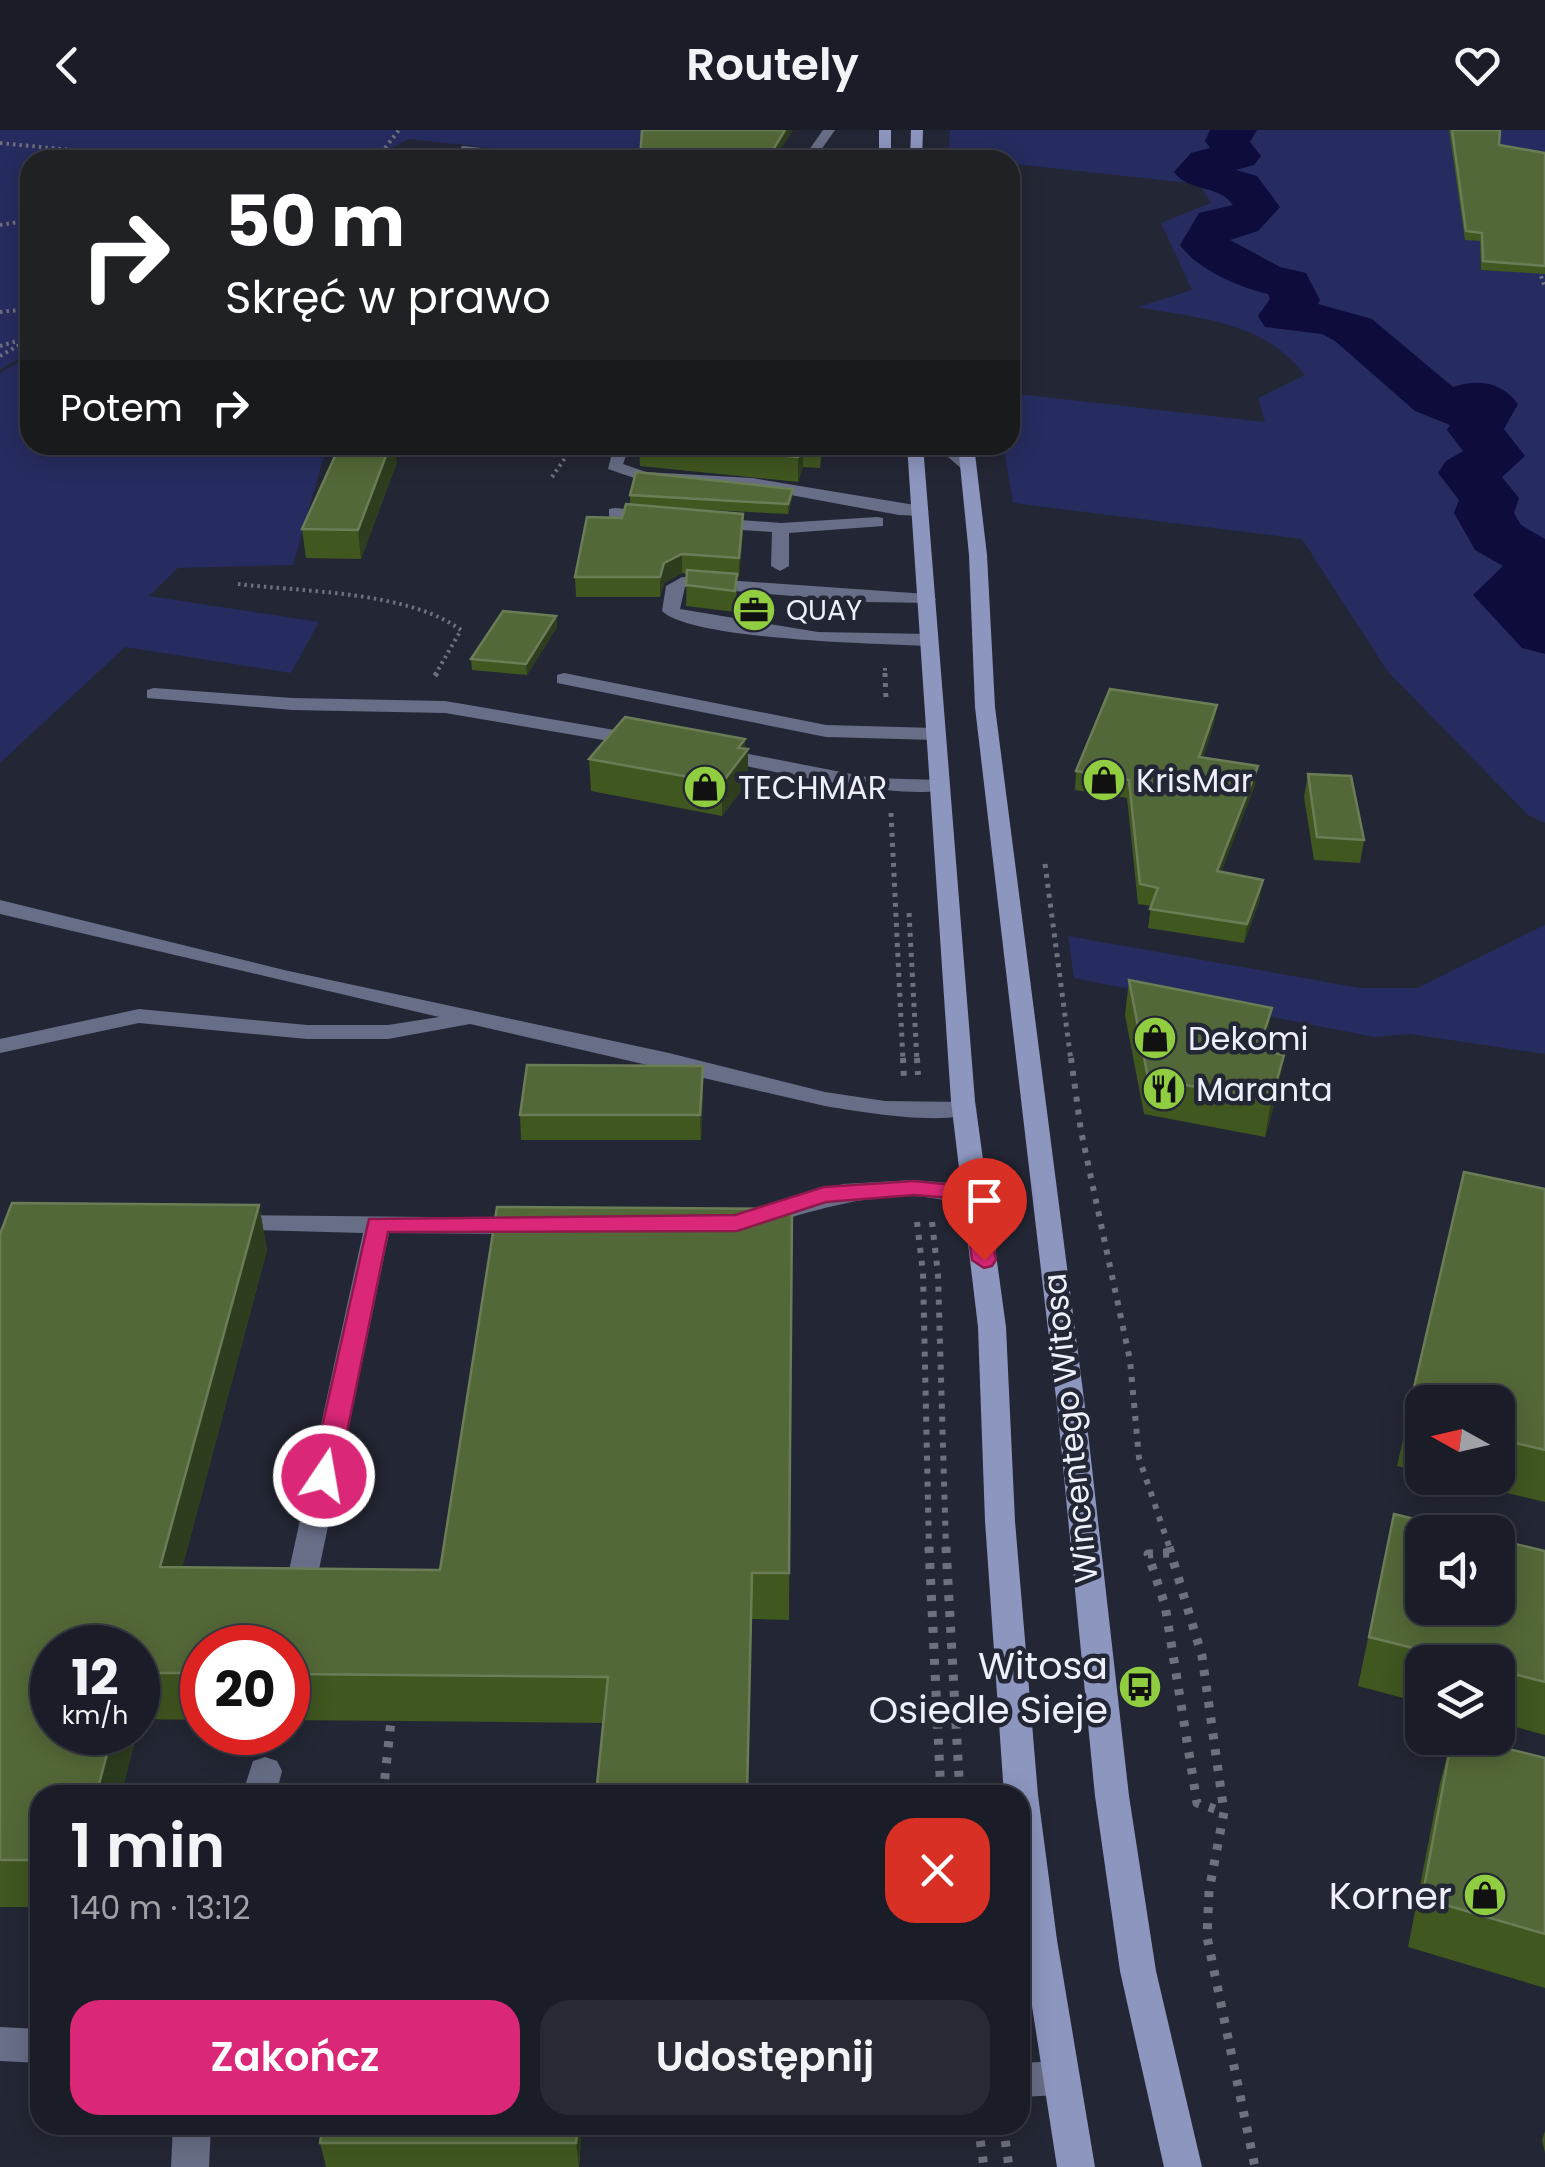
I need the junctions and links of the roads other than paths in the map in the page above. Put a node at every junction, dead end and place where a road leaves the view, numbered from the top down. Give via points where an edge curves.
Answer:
1 (617, 455) edge
2 (916, 455) edge
3 (959, 455) edge
4 (614, 513) edge
5 (921, 517) junction
6 (781, 528) junction
7 (780, 566) dead end
8 (928, 599) junction
9 (930, 640) junction
10 (564, 679) dead end
11 (154, 694) dead end
12 (936, 734) junction
13 (668, 745) edge
14 (702, 752) edge
15 (940, 786) junction
16 (0, 907) edge
17 (474, 1019) junction
18 (0, 1046) edge
19 (965, 1109) junction
20 (975, 1193) junction
21 (202, 1223) edge
22 (737, 1223) edge
23 (378, 1224) junction
24 (556, 1226) edge
25 (301, 1584) edge
26 (1020, 1785) edge
27 (1030, 1858) edge
28 (0, 2044) edge
29 (30, 2046) edge
30 (1061, 2078) junction
31 (1030, 2080) edge
32 (192, 2135) edge
33 (190, 2167) edge
34 (1076, 2167) edge
35 (1183, 2167) edge

1 - 5 street via 622,470 748,482
2 - 5 main road, Wincentego Witosa
3 - 35 main road, Wincentego Witosa via 1112,1796 1138,1972
4 - 6 street
5 - 6 street
5 - 8 main road, Wincentego Witosa
6 - 7 street
8 - 9 main road, Wincentego Witosa
8 - 9 street via 682,582 675,586 672,611 818,638
9 - 12 main road, Wincentego Witosa
10 - 12 street via 826,731
11 - 13 street via 445,707
12 - 15 main road, Wincentego Witosa
14 - 15 street via 872,784
15 - 19 main road, Wincentego Witosa
16 - 17 street
17 - 18 street via 388,1032 307,1032 139,1016
17 - 19 street via 825,1099
19 - 20 main road, Wincentego Witosa
20 - 22 street via 843,1192
20 - 26 main road, Wincentego Witosa via 992,1327
21 - 23 street
23 - 24 street
23 - 25 street
27 - 30 main road, Wincentego Witosa
28 - 29 street
30 - 31 street
30 - 34 main road, Wincentego Witosa
32 - 33 street

